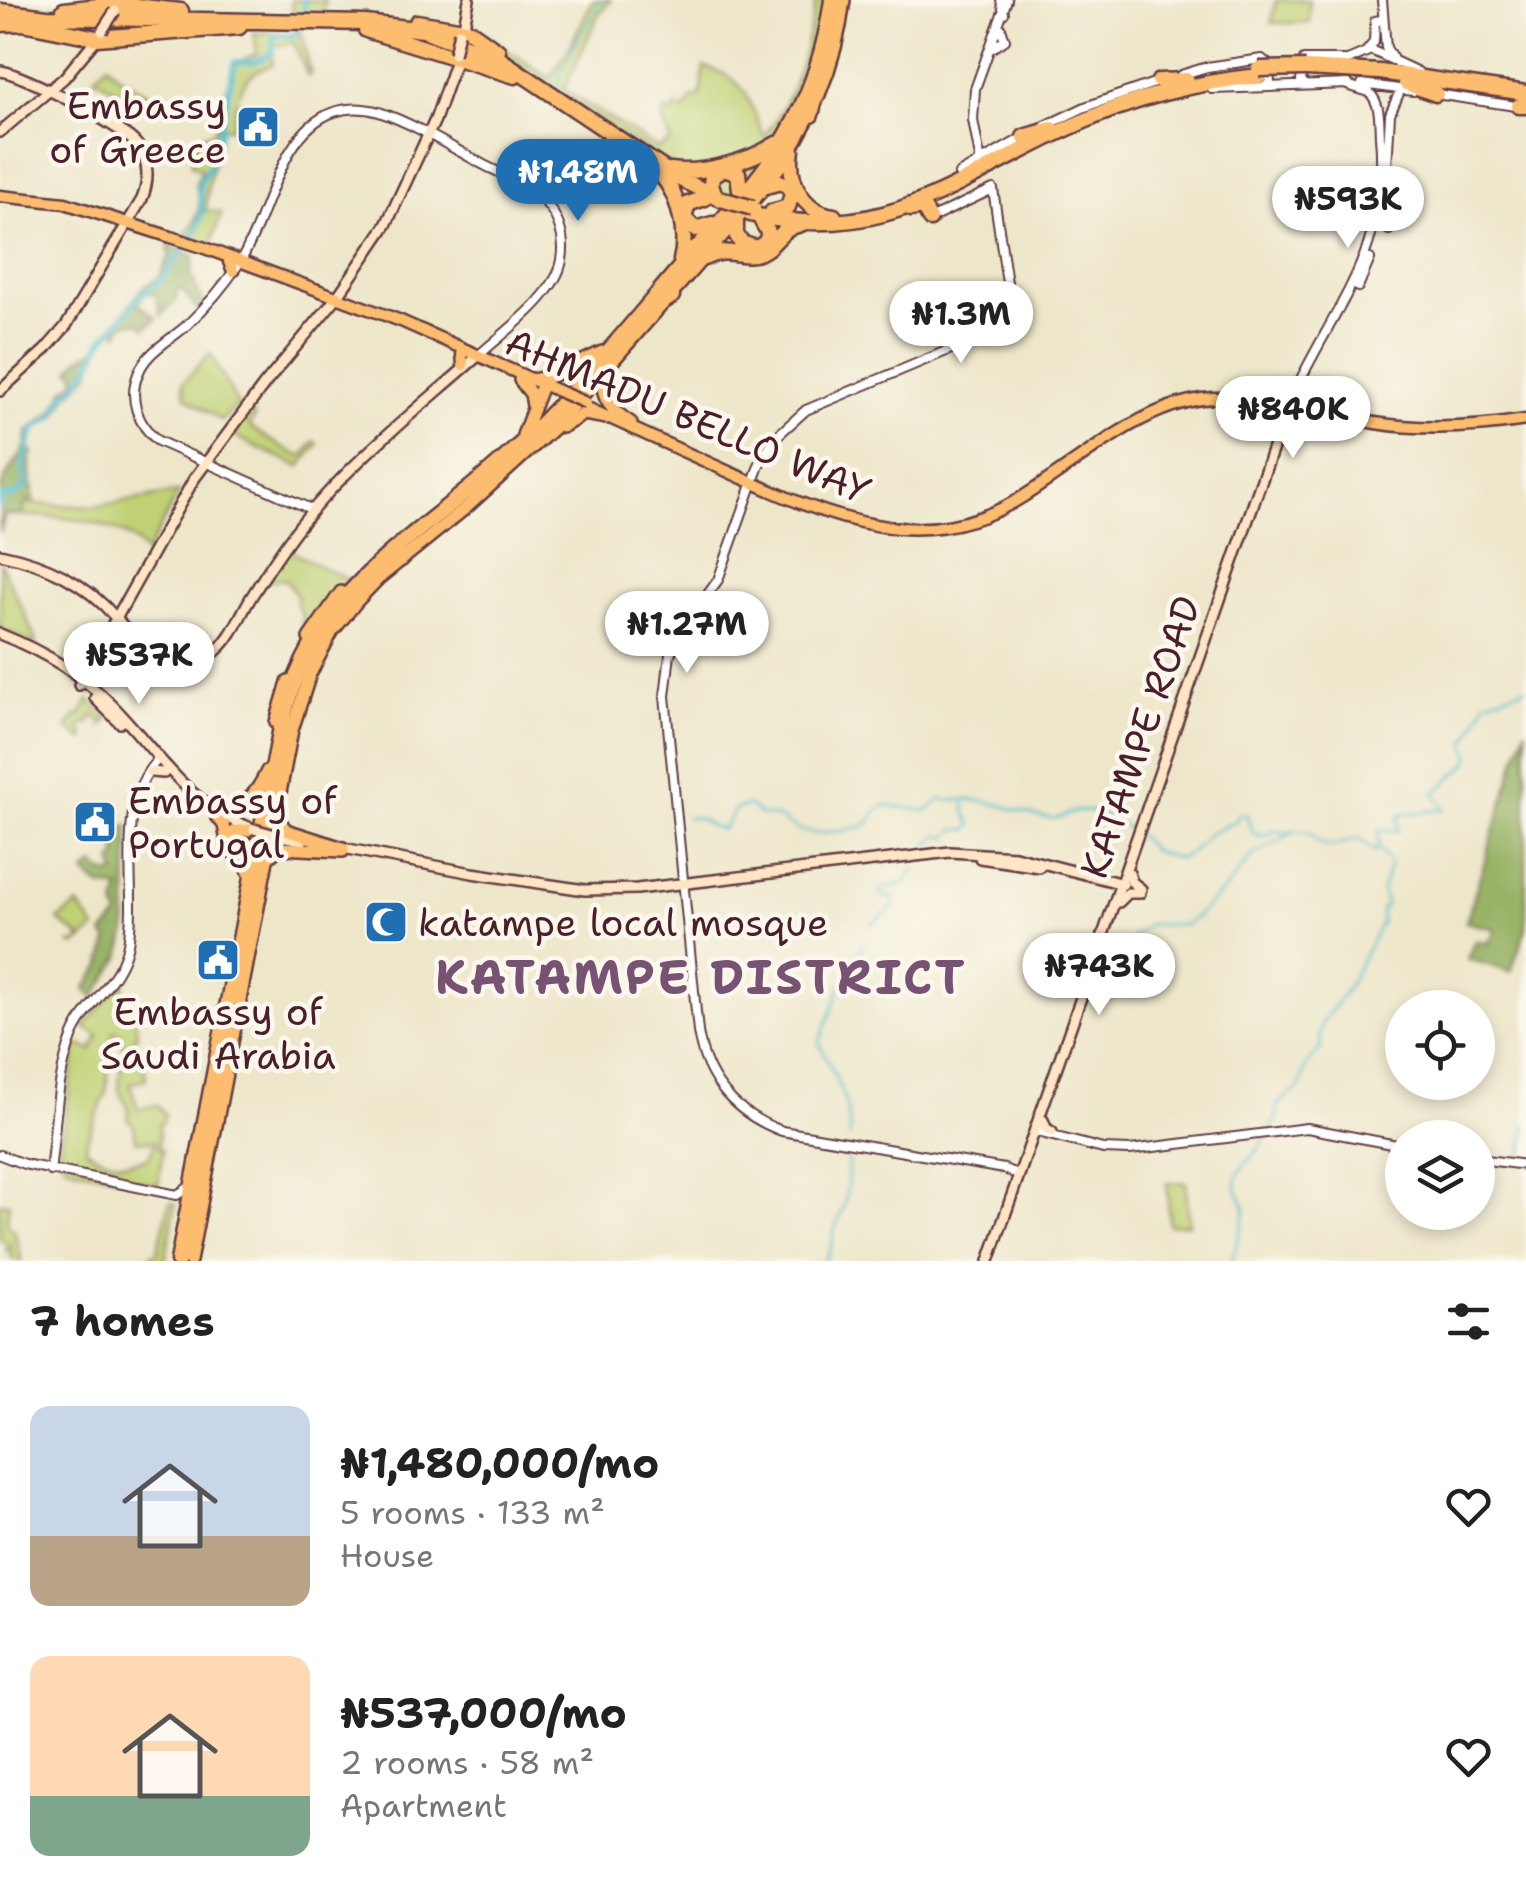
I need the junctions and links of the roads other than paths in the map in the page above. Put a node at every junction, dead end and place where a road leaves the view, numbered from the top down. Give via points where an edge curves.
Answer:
1 (467, 0) edge
2 (834, 0) edge
3 (1006, 0) edge
4 (1380, 0) edge
5 (117, 4) edge
6 (0, 11) edge
7 (22, 19) junction
8 (1364, 20) dead end
9 (1379, 21) junction
10 (0, 24) edge
11 (245, 24) junction
12 (363, 26) junction
13 (462, 28) junction
14 (95, 38) junction
15 (1360, 56) junction
16 (454, 60) junction
17 (1393, 60) junction
18 (0, 73) edge
19 (1309, 73) junction
20 (518, 74) junction
21 (1262, 77) junction
22 (1448, 77) junction
23 (1188, 80) junction
24 (1406, 83) junction
25 (815, 85) junction
26 (1506, 85) joint
27 (1360, 86) junction
28 (1158, 88) junction
29 (47, 91) junction
30 (1175, 92) joint
31 (1436, 94) joint
32 (1525, 99) edge
33 (796, 108) junction
34 (812, 114) junction
35 (1053, 128) junction
36 (0, 130) edge
37 (426, 136) junction
38 (1024, 137) junction
39 (776, 144) junction
40 (792, 150) junction
41 (993, 154) junction
42 (978, 163) junction
43 (663, 172) junction
44 (959, 174) joint
45 (766, 186) junction
46 (740, 190) junction
47 (942, 191) junction
48 (0, 198) edge
49 (715, 199) junction
50 (896, 212) junction
51 (754, 215) junction
52 (835, 216) junction
53 (931, 218) junction
54 (1382, 218) junction
55 (808, 223) junction
56 (125, 224) junction
57 (712, 224) junction
58 (1376, 238) junction
59 (704, 258) junction
60 (681, 260) junction
61 (240, 264) junction
62 (669, 290) junction
63 (334, 297) junction
64 (655, 299) junction
65 (629, 320) junction
66 (620, 338) junction
67 (602, 352) junction
68 (474, 356) junction
69 (604, 375) junction
70 (536, 382) junction
71 (0, 389) edge
72 (1290, 405) junction
73 (533, 406) junction
74 (585, 408) junction
75 (607, 418) joint
76 (1526, 418) edge
77 (631, 423) junction
78 (523, 435) junction
79 (542, 440) junction
80 (203, 460) junction
81 (493, 475) junction
82 (755, 480) junction
83 (473, 487) junction
84 (313, 508) junction
85 (0, 552) edge
86 (401, 559) junction
87 (386, 566) junction
88 (116, 616) junction
89 (0, 636) edge
90 (79, 681) junction
91 (290, 691) junction
92 (280, 706) junction
93 (286, 746) junction
94 (155, 765) junction
95 (267, 770) junction
96 (261, 806) junction
97 (215, 813) junction
98 (276, 816) junction
99 (251, 832) junction
100 (343, 849) junction
101 (268, 858) junction
102 (249, 872) junction
103 (685, 885) junction
104 (1120, 886) junction
105 (258, 918) junction
106 (244, 932) junction
107 (240, 947) junction
108 (222, 1059) junction
109 (210, 1129) junction
110 (1040, 1130) junction
111 (1385, 1145) edge
112 (194, 1150) junction
113 (0, 1157) edge
114 (1495, 1161) edge
115 (1526, 1166) edge
116 (52, 1168) junction
117 (1021, 1169) junction
118 (190, 1184) junction
119 (183, 1205) junction
120 (181, 1233) junction
121 (998, 1240) junction
122 (181, 1261) edge
123 (991, 1261) edge

1 - 13 main road
2 - 25 highway
2 - 25 highway via 829,51
2 - 33 highway
2 - 34 highway via 834,52
3 - 41 street via 978,87 981,148
3 - 42 street via 976,87
4 - 9 street
5 - 7 highway
5 - 11 highway
5 - 14 main road, bridge
6 - 7 highway
7 - 10 highway
7 - 11 highway
7 - 14 highway
8 - 9 street
9 - 15 street via 1373,45
9 - 17 street
11 - 12 highway
11 - 14 highway
12 - 13 highway via 422,22
12 - 16 highway
12 - 20 highway via 440,35
13 - 16 main road, bridge
13 - 20 highway
14 - 29 main road
15 - 17 street via 1376,50
15 - 19 highway
16 - 20 highway
16 - 37 main road
17 - 22 street
18 - 29 main road
19 - 21 highway, bridge
19 - 24 highway
19 - 27 street
20 - 43 highway
21 - 23 highway
21 - 28 highway
21 - 30 street
22 - 24 highway
22 - 26 street
23 - 28 highway
23 - 35 highway
24 - 27 street
24 - 31 highway
24 - 32 highway
24 - 54 street via 1390,114
25 - 33 highway
25 - 34 highway
25 - 62 highway via 768,164
25 - 64 highway via 773,168
26 - 32 highway
27 - 72 street via 1379,109 1381,177 1373,233 1348,297
28 - 30 highway
28 - 38 street via 1085,107
28 - 47 highway
29 - 36 main road
29 - 56 main road via 139,147 147,184
31 - 32 street
33 - 39 highway
34 - 40 highway
35 - 38 highway
35 - 47 highway
37 - 61 street via 362,108 315,121 290,148
37 - 63 main road via 386,225
37 - 68 street via 538,194 560,229 562,260 552,286
38 - 41 street
39 - 43 highway via 700,169
39 - 46 highway
40 - 45 highway
40 - 52 highway via 803,200
41 - 42 street
42 - 44 street
43 - 49 highway
43 - 60 highway via 678,214
44 - 47 highway
45 - 51 highway
45 - 51 highway via 788,186 788,206
46 - 49 highway via 738,173 724,168 711,181
46 - 57 highway
47 - 50 highway
47 - 52 highway
47 - 53 highway via 928,204
48 - 56 main road, AHMADU BELLO WAY via 55,200
49 - 51 highway, bridge
49 - 57 highway via 688,204 684,218 695,229
50 - 53 highway via 922,206
50 - 55 highway
51 - 52 highway
51 - 55 highway
51 - 59 highway
53 - 82 street via 993,189 1013,323 798,414 768,447
54 - 58 street
54 - 58 street via 1387,231
55 - 59 highway via 783,230 756,254 724,250
56 - 61 main road, AHMADU BELLO WAY
56 - 71 main road via 67,320
57 - 60 highway
58 - 72 street via 1355,293
59 - 62 highway
60 - 64 highway
61 - 63 main road, AHMADU BELLO WAY
61 - 80 street via 205,310 152,356 138,382 138,409 153,433
62 - 64 highway
62 - 66 highway
62 - 69 highway
63 - 68 main road, AHMADU BELLO WAY
63 - 80 main road
64 - 65 highway
64 - 81 highway via 570,404
65 - 66 highway
65 - 67 highway
66 - 83 highway
67 - 70 highway
67 - 78 highway
68 - 70 main road, AHMADU BELLO WAY
68 - 84 main road via 371,446
69 - 77 highway via 606,399
69 - 79 highway
70 - 73 highway
70 - 73 highway
70 - 74 main road, AHMADU BELLO WAY, bridge
72 - 76 main road, AHMADU BELLO WAY via 1433,424
72 - 82 main road, AHMADU BELLO WAY via 1214,392 1166,403 1008,498 936,521 866,521
72 - 104 main road, KATAMPE ROAD
73 - 78 highway
74 - 75 highway
74 - 77 main road, AHMADU BELLO WAY
74 - 79 highway
75 - 82 main road, AHMADU BELLO WAY
77 - 82 main road, AHMADU BELLO WAY
78 - 81 highway
79 - 81 highway
80 - 84 street
80 - 88 main road
81 - 83 highway
81 - 86 highway
81 - 87 highway
81 - 92 highway via 374,560 334,600 300,653
82 - 103 street via 718,581 677,638 666,673
83 - 91 highway via 355,584 316,636
84 - 88 main road via 223,645 194,663 157,660
85 - 88 main road via 64,574
86 - 87 highway
86 - 93 highway via 357,601 324,647
87 - 93 highway via 323,639 298,690
88 - 90 main road
89 - 90 main road
90 - 94 main road
91 - 92 highway
91 - 107 highway
92 - 95 highway
93 - 98 highway
93 - 106 highway
94 - 97 main road
94 - 116 street via 138,807 130,952 75,1039
95 - 96 highway
95 - 97 highway via 243,804
96 - 99 highway
96 - 99 highway via 254,801 242,808 240,817
97 - 99 main road
97 - 102 highway via 228,848
98 - 100 highway via 286,830
98 - 101 highway
99 - 100 main road, bridge
99 - 102 highway
100 - 101 highway via 279,848
100 - 103 main road via 584,890
101 - 105 highway
102 - 106 highway
103 - 104 main road via 950,857 1047,866
103 - 117 street via 700,1045 737,1106 782,1132
104 - 104 main road via 1128,892 1141,891 1132,882
104 - 110 main road, KATAMPE ROAD
105 - 106 highway
105 - 109 highway
106 - 107 highway
106 - 108 highway
106 - 112 highway
107 - 108 highway
108 - 109 highway
109 - 112 highway
109 - 118 highway
109 - 120 highway
109 - 122 highway
110 - 111 street via 1103,1149 1307,1128
110 - 117 main road, KATAMPE ROAD
110 - 121 main road, KATAMPE ROAD
112 - 118 highway
113 - 116 street
114 - 115 street
116 - 118 street via 176,1195
116 - 119 street
117 - 121 main road, KATAMPE ROAD
118 - 119 highway
118 - 120 highway
118 - 122 highway
119 - 120 highway
120 - 122 highway
121 - 123 main road, KATAMPE ROAD

